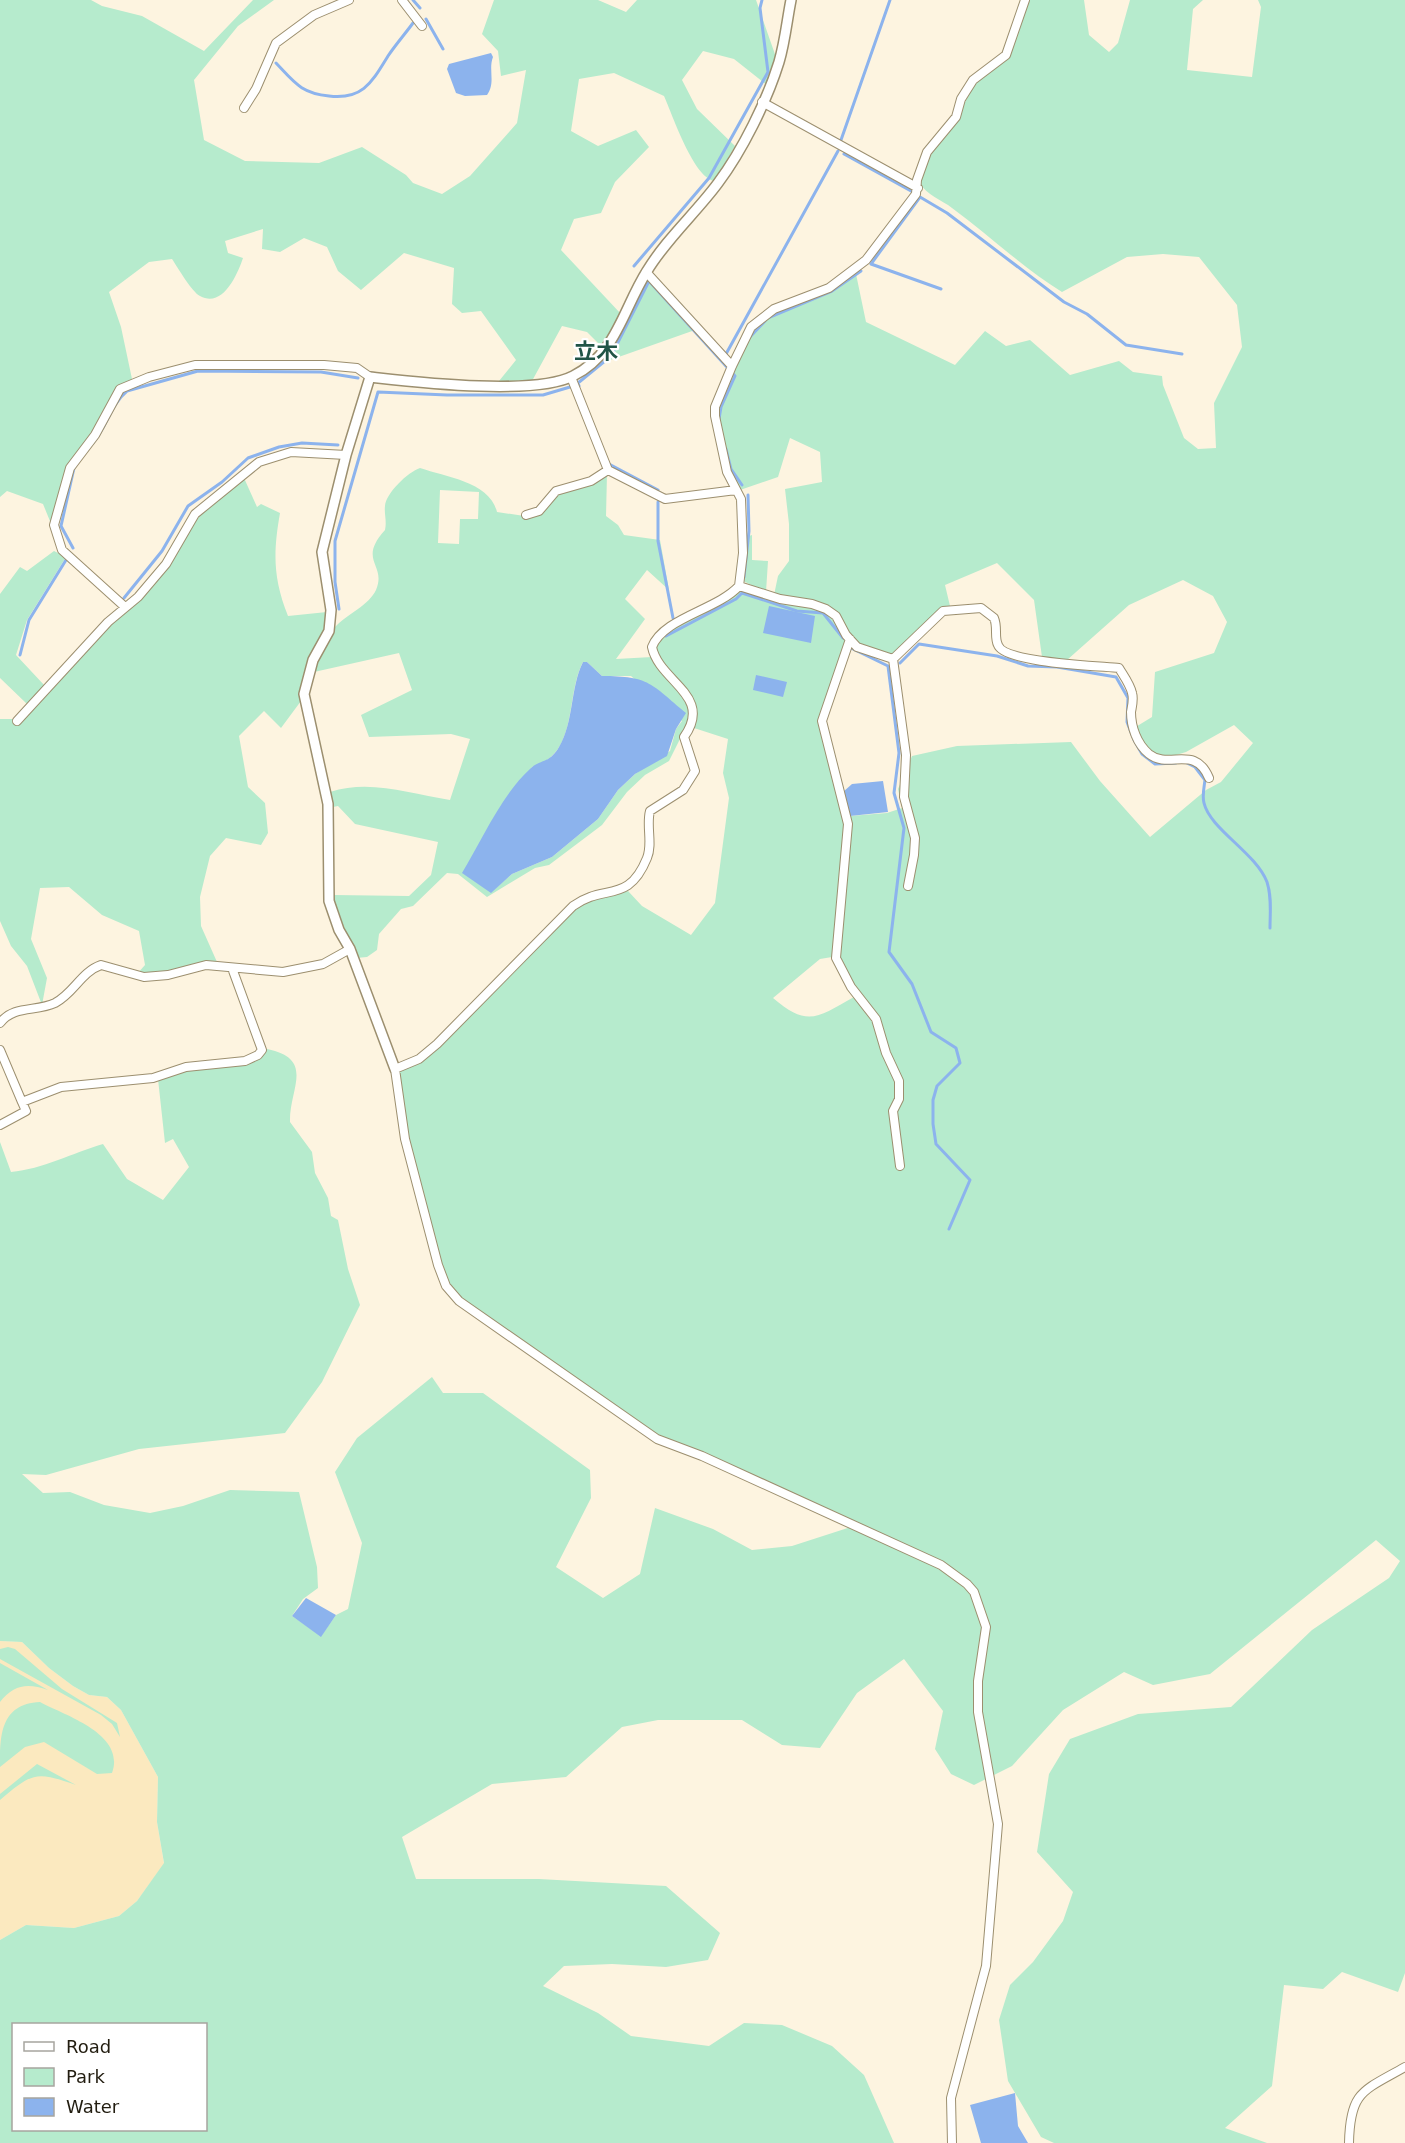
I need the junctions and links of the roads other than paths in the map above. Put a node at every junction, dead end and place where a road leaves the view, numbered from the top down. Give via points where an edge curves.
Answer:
1 (349, 0) edge
2 (402, 0) edge
3 (791, 0) edge
4 (1026, 0) edge
5 (422, 26) dead end
6 (762, 102) junction
7 (244, 108) dead end
8 (918, 188) junction
9 (646, 273) junction
10 (731, 371) junction
11 (370, 377) junction
12 (571, 377) junction
13 (346, 455) junction
14 (608, 470) junction
15 (736, 490) junction
16 (526, 514) dead end
17 (739, 586) junction
18 (125, 607) junction
19 (850, 639) junction
20 (893, 658) junction
21 (17, 721) dead end
22 (1209, 778) dead end
23 (908, 885) dead end
24 (351, 949) junction
25 (232, 968) junction
26 (0, 1023) edge
27 (0, 1050) edge
28 (395, 1069) junction
29 (22, 1102) junction
30 (0, 1125) edge
31 (900, 1167) dead end
32 (1405, 2067) edge
33 (952, 2143) edge
34 (1349, 2143) edge

1 - 7 street via 314,15 276,43
2 - 5 street
3 - 6 street via 780,60
4 - 8 street via 1006,55 973,80 956,117 927,152
6 - 8 street
6 - 9 street via 737,154 717,184 682,222
8 - 10 street via 866,260 829,288 764,316 751,327
9 - 10 street
9 - 12 street via 610,345 599,358
10 - 15 street via 715,416 727,472
11 - 12 street via 524,385
11 - 13 street
11 - 18 street via 357,368 324,365 195,365 120,389 95,435 70,468 54,525 63,550
12 - 14 street
13 - 18 street via 291,452 259,462 195,514 166,564
13 - 24 street via 322,552 331,610 329,631 313,660 304,694 328,804 329,901
14 - 15 street via 665,499
14 - 16 street via 591,481 556,491 539,511
15 - 17 street via 742,510
17 - 19 street via 780,600 826,609 836,616
17 - 28 street via 725,599 663,631 652,647 657,661 689,698 693,719 684,737 695,771 683,790 650,811 648,855 635,880 628,887 581,900 573,906 437,1044 419,1059
18 - 21 street
19 - 20 street via 857,647
19 - 31 street via 822,721 848,824 836,958 851,987 876,1019 899,1081 899,1099 893,1111
20 - 22 street via 943,611 981,608 994,618 998,645 1005,652 1027,659 1119,668 1132,693 1132,727 1144,748 1156,759 1195,762
20 - 23 street via 906,755 904,797 915,838
24 - 25 street via 322,964 292,971
24 - 28 street
25 - 26 street via 206,965 144,977 101,965 87,972 56,1002 16,1011
25 - 29 street via 262,1050 258,1055 245,1061 186,1067 153,1078 61,1087
27 - 29 street
28 - 33 street via 405,1139 438,1265 446,1286 459,1301 657,1439 941,1565 974,1592 986,1627 978,1712 998,1824 986,1966 951,2098
29 - 30 street via 26,1112
32 - 34 street via 1357,2098 1349,2118

